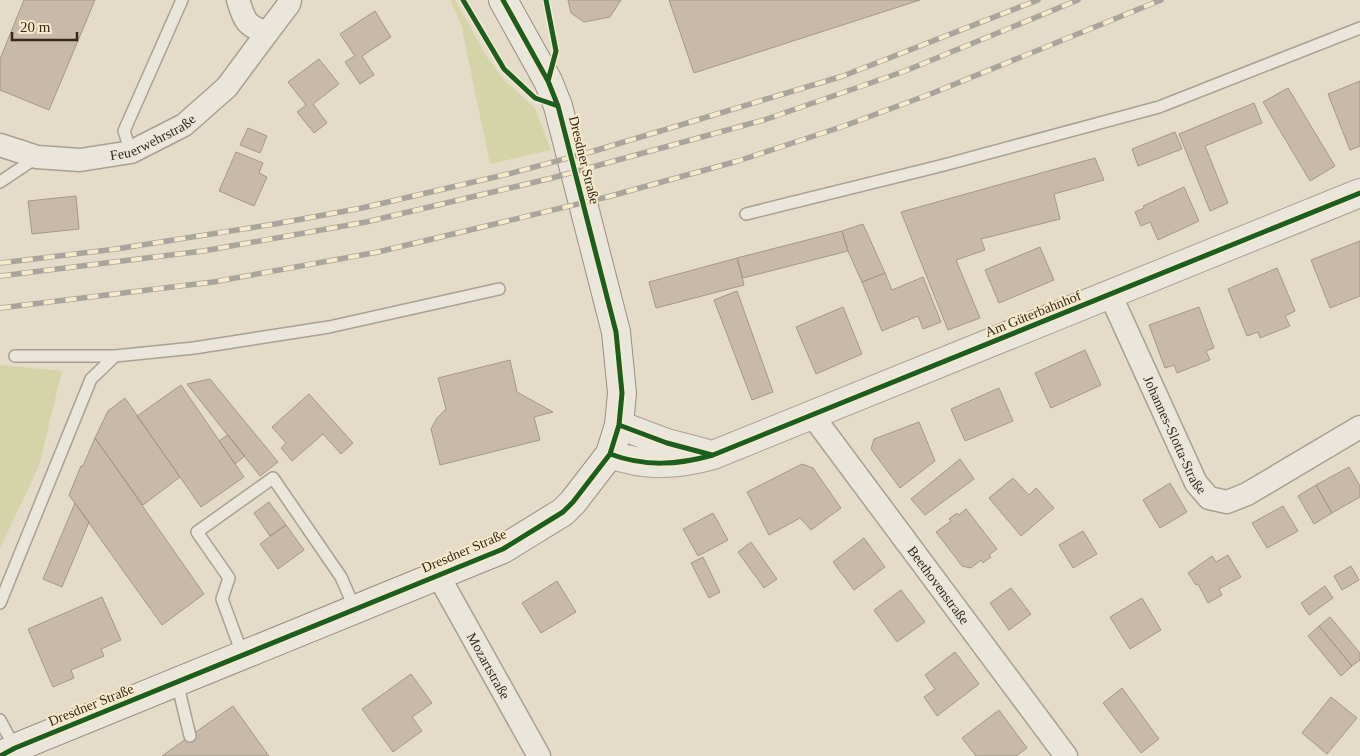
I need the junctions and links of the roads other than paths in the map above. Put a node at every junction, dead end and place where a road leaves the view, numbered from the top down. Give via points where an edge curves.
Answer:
1 (182, 0) edge
2 (238, 0) edge
3 (290, 0) edge
4 (503, 0) edge
5 (1360, 28) edge
6 (267, 33) junction
7 (0, 145) edge
8 (131, 152) junction
9 (37, 157) junction
10 (0, 182) edge
11 (1360, 193) edge
12 (746, 214) dead end
13 (499, 289) dead end
14 (1110, 294) junction
15 (15, 356) dead end
16 (115, 356) junction
17 (812, 415) junction
18 (619, 425) junction
19 (1360, 426) edge
20 (610, 454) junction
21 (713, 455) junction
22 (438, 575) junction
23 (0, 603) edge
24 (356, 609) junction
25 (242, 656) junction
26 (177, 682) junction
27 (0, 720) edge
28 (190, 736) dead end
29 (12, 753) edge
30 (540, 756) edge
31 (1066, 756) edge

1 - 8 lane via 124,131
2 - 6 street via 251,28
3 - 6 street, Feuerwehrstraße
4 - 18 main road, Dresdner Straße via 548,81 558,106 616,332 622,393
5 - 12 lane via 1159,107
6 - 8 street, Feuerwehrstraße via 227,88 184,126
7 - 9 street, Feuerwehrstraße
8 - 9 street, Feuerwehrstraße via 80,160
9 - 10 lane
11 - 14 main road, Am Güterbahnhof
13 - 16 lane via 329,327 194,348
14 - 17 main road, Am Güterbahnhof
14 - 19 street, Johannes-Slotta-Straße via 1196,484 1209,498 1227,502 1247,494
15 - 16 lane
16 - 23 lane via 91,379
17 - 21 main road, Am Güterbahnhof
17 - 31 street, Beethovenstraße
18 - 20 main road, Dresdner Straße
18 - 21 main road via 667,443
20 - 21 main road, Am Güterbahnhof via 653,464 692,461
20 - 22 main road, Dresdner Straße via 563,512 503,549
22 - 24 main road, Dresdner Straße
22 - 30 street, Mozartstraße
24 - 25 main road, Dresdner Straße
24 - 25 lane via 340,577 273,478 197,532 229,578 222,599
25 - 26 main road, Dresdner Straße
26 - 28 lane
26 - 29 main road, Dresdner Straße
27 - 29 lane

